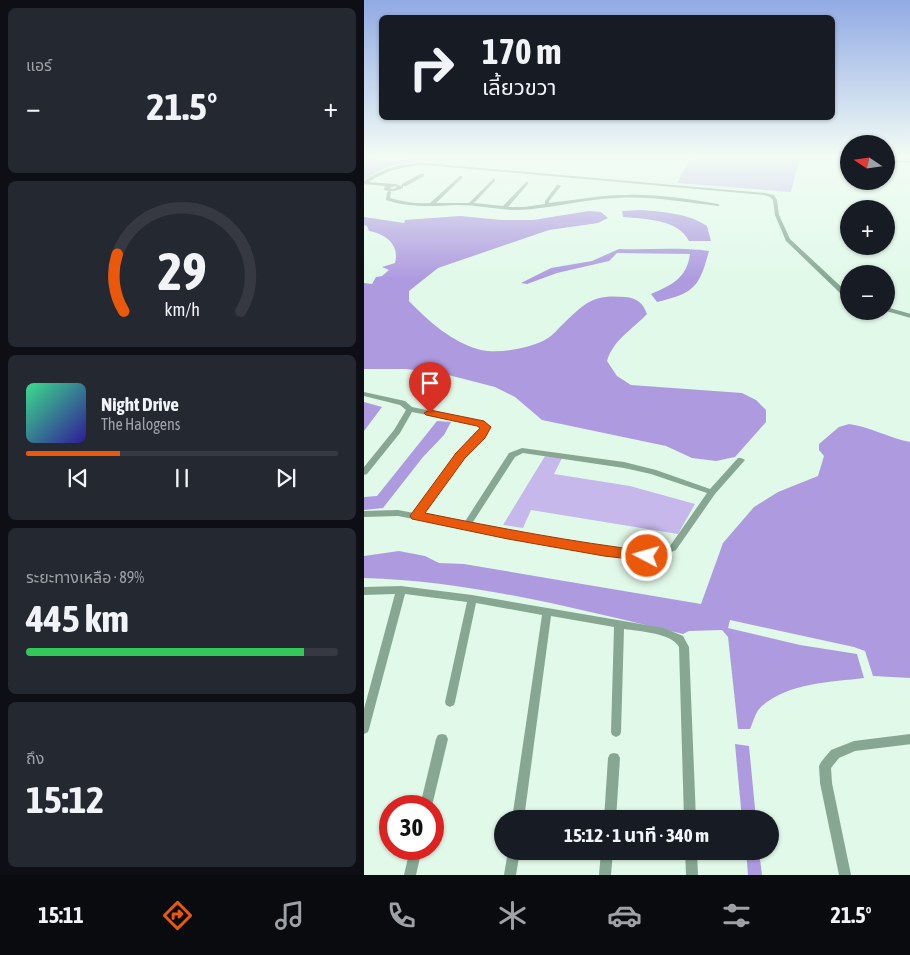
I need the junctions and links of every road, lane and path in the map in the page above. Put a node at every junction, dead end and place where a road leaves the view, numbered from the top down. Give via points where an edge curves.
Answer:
1 (388, 198) edge
2 (439, 198) edge
3 (476, 198) edge
4 (513, 198) edge
5 (550, 198) edge
6 (592, 198) edge
7 (662, 198) edge
8 (773, 198) edge
9 (470, 204) junction
10 (547, 204) junction
11 (431, 205) junction
12 (718, 205) dead end
13 (504, 208) junction
14 (840, 291) edge
15 (895, 312) edge
16 (910, 316) edge
17 (364, 394) edge
18 (410, 409) junction
19 (741, 460) dead end
20 (364, 472) edge
21 (712, 492) junction
22 (364, 514) edge
23 (417, 516) junction
24 (466, 526) junction
25 (401, 590) junction
26 (364, 591) edge
27 (472, 599) junction
28 (547, 613) junction
29 (619, 626) junction
30 (450, 702) dead end
31 (364, 729) edge
32 (616, 732) dead end
33 (442, 738) dead end
34 (910, 739) edge
35 (614, 758) dead end
36 (429, 795) edge
37 (519, 810) edge
38 (611, 810) edge
39 (690, 810) edge
40 (413, 860) edge
41 (512, 860) edge
42 (606, 860) edge
43 (691, 860) edge
44 (410, 875) edge
45 (510, 875) edge
46 (605, 875) edge
47 (692, 875) edge
48 (845, 875) edge

1 - 11 street via 409,205
2 - 11 street
3 - 9 street
4 - 13 street
5 - 10 street
6 - 10 street
7 - 12 street
8 - 14 street via 788,240
9 - 11 street
9 - 13 street
10 - 13 street
15 - 16 street
17 - 18 street
18 - 20 street via 398,431
18 - 23 street via 480,423 486,427
19 - 21 street
21 - 24 street via 679,541 658,555 604,551
21 - 24 street via 624,465 522,450 512,456
22 - 23 street
23 - 24 street
25 - 26 street
25 - 27 street
25 - 31 street
27 - 28 street
27 - 30 street
28 - 29 street
28 - 37 street
29 - 32 street
29 - 39 street via 664,632 680,639 684,646
33 - 36 street
34 - 48 street via 854,746 835,754 825,766
35 - 38 street
40 - 44 street
41 - 45 street
42 - 46 street
43 - 47 street

